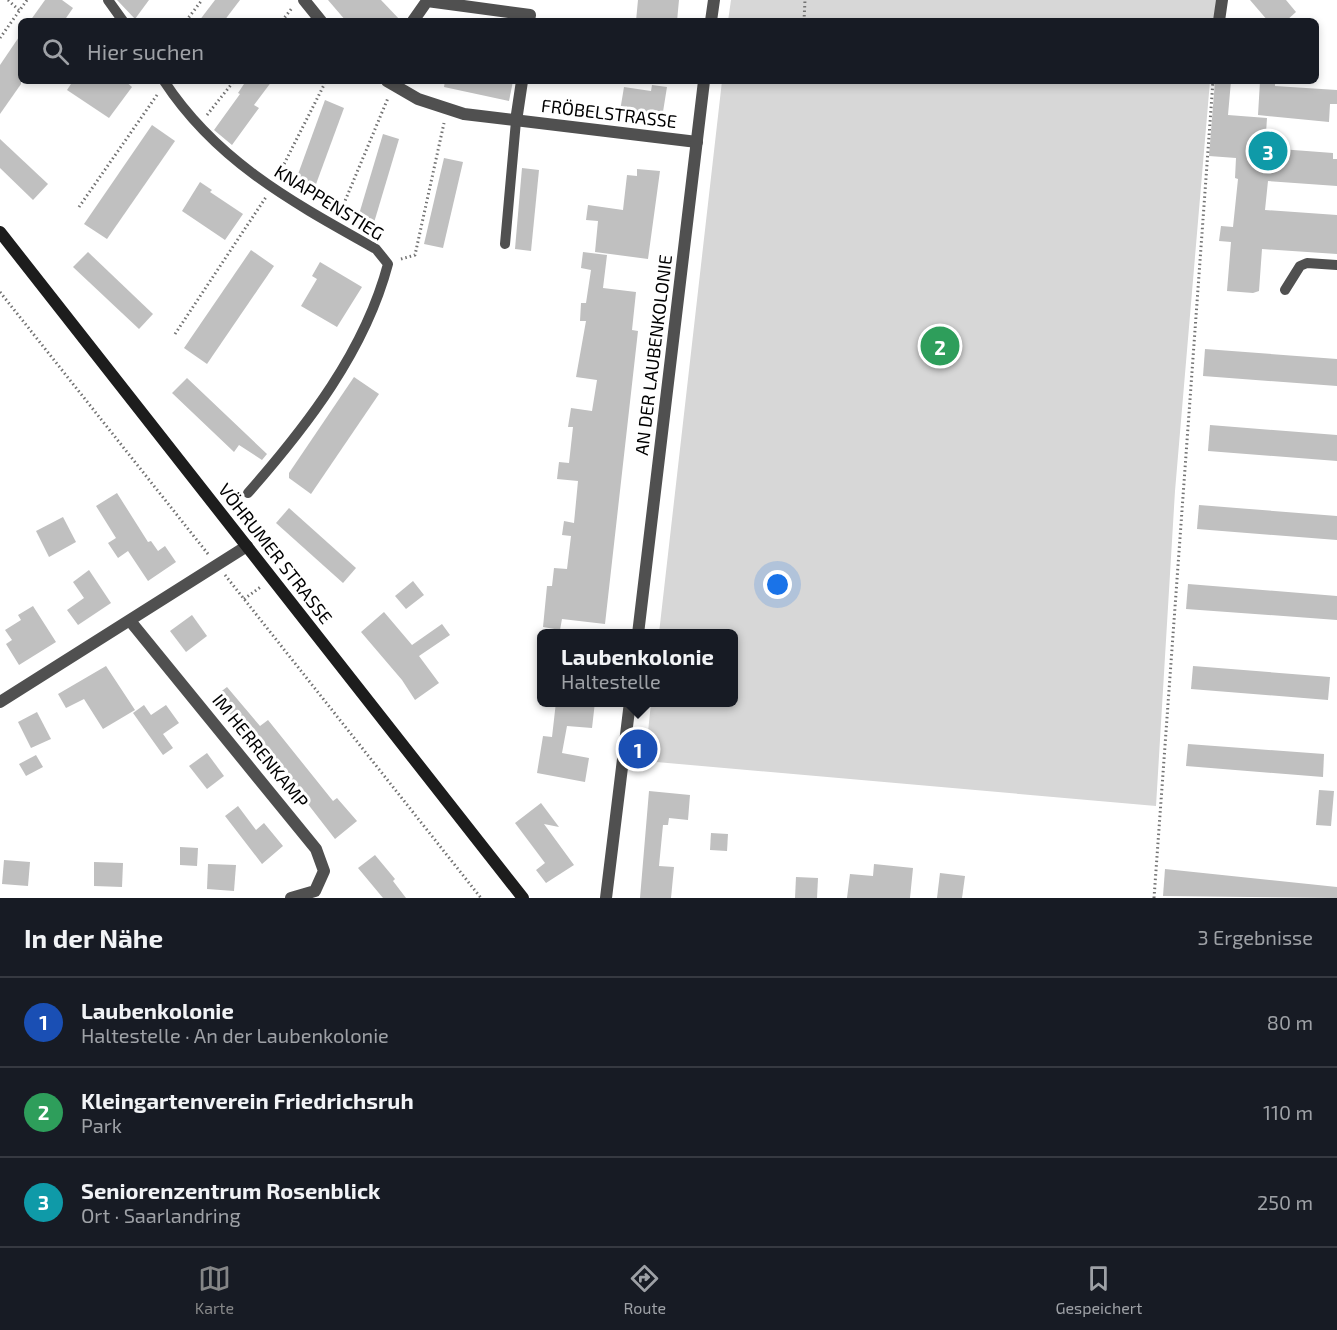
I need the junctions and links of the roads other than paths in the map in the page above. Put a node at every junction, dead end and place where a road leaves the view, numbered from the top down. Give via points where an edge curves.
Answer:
1 (108, 0) edge
2 (304, 0) edge
3 (714, 0) edge
4 (1222, 0) edge
5 (121, 18) edge
6 (319, 18) edge
7 (415, 18) edge
8 (530, 18) edge
9 (711, 18) edge
10 (1219, 18) edge
11 (166, 84) edge
12 (392, 84) edge
13 (522, 84) edge
14 (704, 84) edge
15 (516, 121) junction
16 (697, 142) junction
17 (0, 232) edge
18 (505, 244) dead end
19 (1337, 265) edge
20 (1285, 290) dead end
21 (248, 493) dead end
22 (247, 546) junction
23 (131, 622) junction
24 (638, 629) edge
25 (0, 702) edge
26 (629, 707) edge
27 (291, 898) edge
28 (523, 898) edge
29 (606, 898) edge

1 - 5 lane
2 - 6 street
3 - 9 street
4 - 10 street
7 - 8 street via 427,2
11 - 21 lane, KNAPPENSTIEG via 215,145 272,189 376,249 388,264 357,348
12 - 15 street, FRÖBELSTRASSE via 447,110
13 - 15 street, FRÖBELSTRASSE
14 - 16 street, AN DER LAUBENKOLONIE
15 - 16 street, FRÖBELSTRASSE
15 - 18 lane
16 - 24 street, AN DER LAUBENKOLONIE
17 - 22 main road, VÖHRUMER STRASSE
19 - 20 lane via 1300,266
22 - 23 street
22 - 28 main road, VÖHRUMER STRASSE
23 - 25 street
23 - 27 street, IM HERRENKAMP via 316,849 324,871 315,891
26 - 29 street

